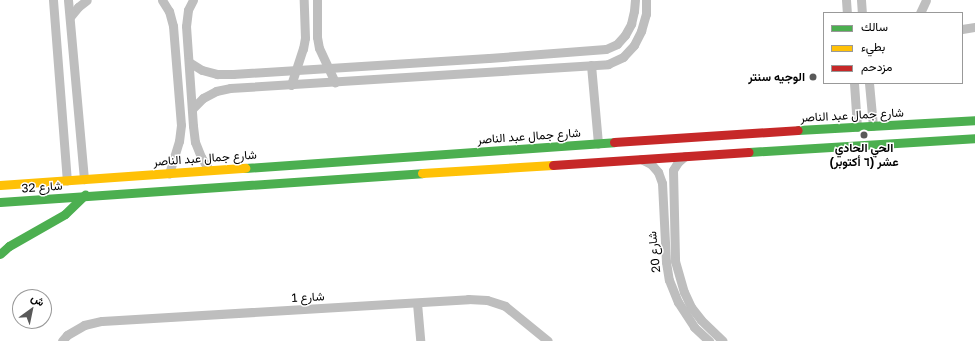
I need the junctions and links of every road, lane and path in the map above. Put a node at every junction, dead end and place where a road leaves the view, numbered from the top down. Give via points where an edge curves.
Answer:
1 (53, 0) edge
2 (68, 0) edge
3 (87, 0) edge
4 (162, 0) edge
5 (193, 0) edge
6 (304, 0) edge
7 (317, 0) edge
8 (635, 0) edge
9 (646, 0) edge
10 (846, 0) edge
11 (861, 0) edge
12 (926, 0) edge
13 (847, 12) edge
14 (862, 12) edge
15 (920, 12) edge
16 (70, 17) junction
17 (173, 26) junction
18 (186, 26) junction
19 (975, 28) edge
20 (963, 29) edge
21 (305, 38) junction
22 (317, 38) junction
23 (189, 62) junction
24 (591, 65) junction
25 (328, 68) junction
26 (296, 70) junction
27 (335, 82) junction
28 (854, 84) edge
29 (869, 84) edge
30 (291, 85) junction
31 (192, 113) junction
32 (181, 117) junction
33 (975, 120) edge
34 (857, 126) junction
35 (873, 126) junction
36 (975, 138) edge
37 (598, 144) junction
38 (464, 153) junction
39 (427, 156) junction
40 (685, 156) junction
41 (640, 158) junction
42 (209, 170) junction
43 (464, 171) junction
44 (169, 172) junction
45 (430, 173) junction
46 (84, 179) junction
47 (67, 180) junction
48 (0, 186) edge
49 (85, 195) junction
50 (0, 202) edge
51 (0, 254) edge
52 (417, 302) junction
53 (62, 341) edge
54 (420, 341) edge
55 (548, 341) edge
56 (709, 341) edge
57 (723, 341) edge

1 - 47 street
2 - 16 street
3 - 16 street
4 - 17 street via 169,11
5 - 18 street via 188,10
6 - 21 street
7 - 22 street
8 - 25 street via 631,24 625,36 617,44 606,49
9 - 24 street via 642,31 634,45 623,57 608,64
10 - 13 street
11 - 14 street
12 - 15 street
16 - 46 street
17 - 18 street via 179,22
17 - 32 street
18 - 23 street
19 - 20 street
21 - 22 street via 307,42 312,43
21 - 26 street
22 - 25 street
23 - 26 street via 202,70 218,74
23 - 31 street
24 - 27 street
24 - 37 street
25 - 26 street
25 - 27 street
26 - 30 street
27 - 30 street
28 - 34 street
29 - 35 street
30 - 31 street via 216,91 202,98
31 - 32 street via 187,122
31 - 42 street via 195,142
32 - 44 street via 180,141
33 - 35 main road, شارع جمال عبد الناصر
34 - 35 main road, شارع جمال عبد الناصر
34 - 37 main road, شارع جمال عبد الناصر
36 - 40 main road
37 - 38 main road, شارع جمال عبد الناصر
38 - 39 main road, شارع جمال عبد الناصر
38 - 43 main road via 459,162
39 - 42 main road, شارع جمال عبد الناصر
39 - 45 main road via 432,159 434,165
40 - 41 main road
40 - 57 street, شارع 20 via 673,170 675,261 684,292 692,307 701,320
41 - 43 main road
41 - 56 street, شارع 20 via 651,164 658,172 662,183 666,262 678,302 694,327
42 - 44 main road, شارع جمال عبد الناصر
43 - 45 main road
44 - 46 main road, شارع جمال عبد الناصر
45 - 49 main road
46 - 47 main road, شارع 32
47 - 48 main road, شارع 32
49 - 50 main road, شارع 32
49 - 51 main road via 64,214 9,246
52 - 53 street, شارع 1 via 102,321 84,325
52 - 54 street
52 - 55 street, شارع 1 via 487,300 505,306

